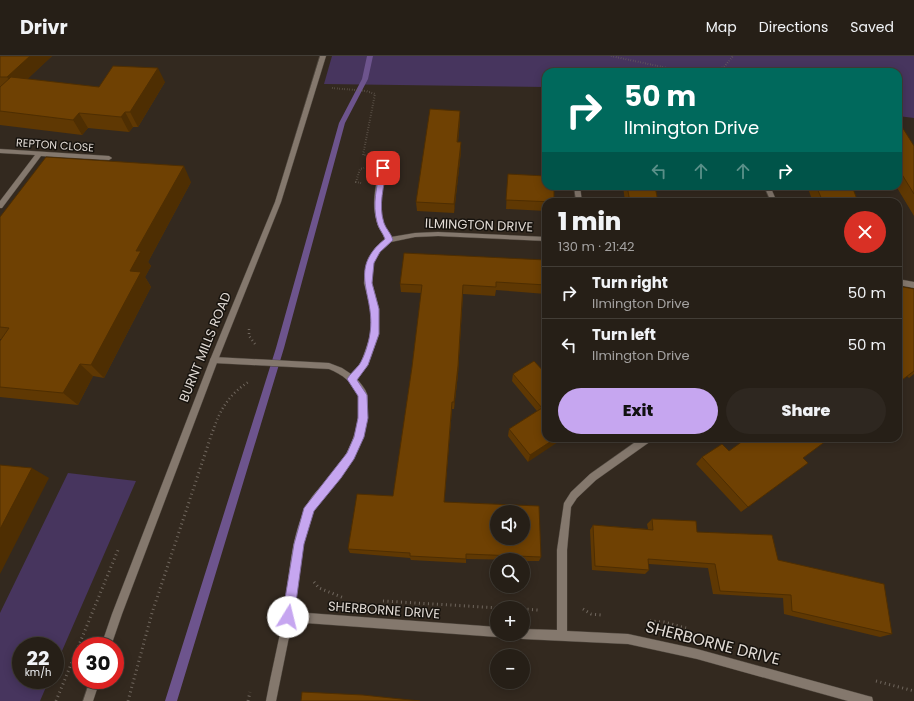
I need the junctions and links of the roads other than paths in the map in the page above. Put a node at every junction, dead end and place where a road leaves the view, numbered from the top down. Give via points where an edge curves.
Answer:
1 (323, 56) edge
2 (0, 151) edge
3 (40, 153) junction
4 (385, 156) road end
5 (109, 158) dead end
6 (0, 206) edge
7 (542, 239) edge
8 (389, 240) junction
9 (902, 283) edge
10 (914, 285) edge
11 (214, 360) junction
12 (352, 379) junction
13 (642, 442) edge
14 (288, 617) junction
15 (490, 631) edge
16 (530, 634) edge
17 (562, 636) junction
18 (109, 637) edge
19 (91, 689) edge
20 (847, 698) edge
21 (88, 701) edge
22 (271, 701) edge
23 (868, 701) edge

1 - 11 street, BURNT MILLS ROAD via 278,202
2 - 3 street, REPTON CLOSE
3 - 5 street, REPTON CLOSE
3 - 6 street
4 - 8 street via 377,205 381,224
7 - 8 street, ILMINGTON DRIVE via 438,234
8 - 12 street via 377,250 370,263 368,283 375,309 375,334 364,365
9 - 10 street
11 - 12 street via 329,366 340,369
11 - 18 street, BURNT MILLS ROAD
12 - 14 street via 363,395 363,418 359,437 346,462 310,508 299,544
13 - 17 street via 593,477 574,495 567,506 562,550
14 - 15 street, SHERBORNE DRIVE
14 - 22 street
16 - 17 street, SHERBORNE DRIVE
17 - 20 street, SHERBORNE DRIVE via 636,641 697,654
19 - 21 street
20 - 23 street, SHERBORNE DRIVE

